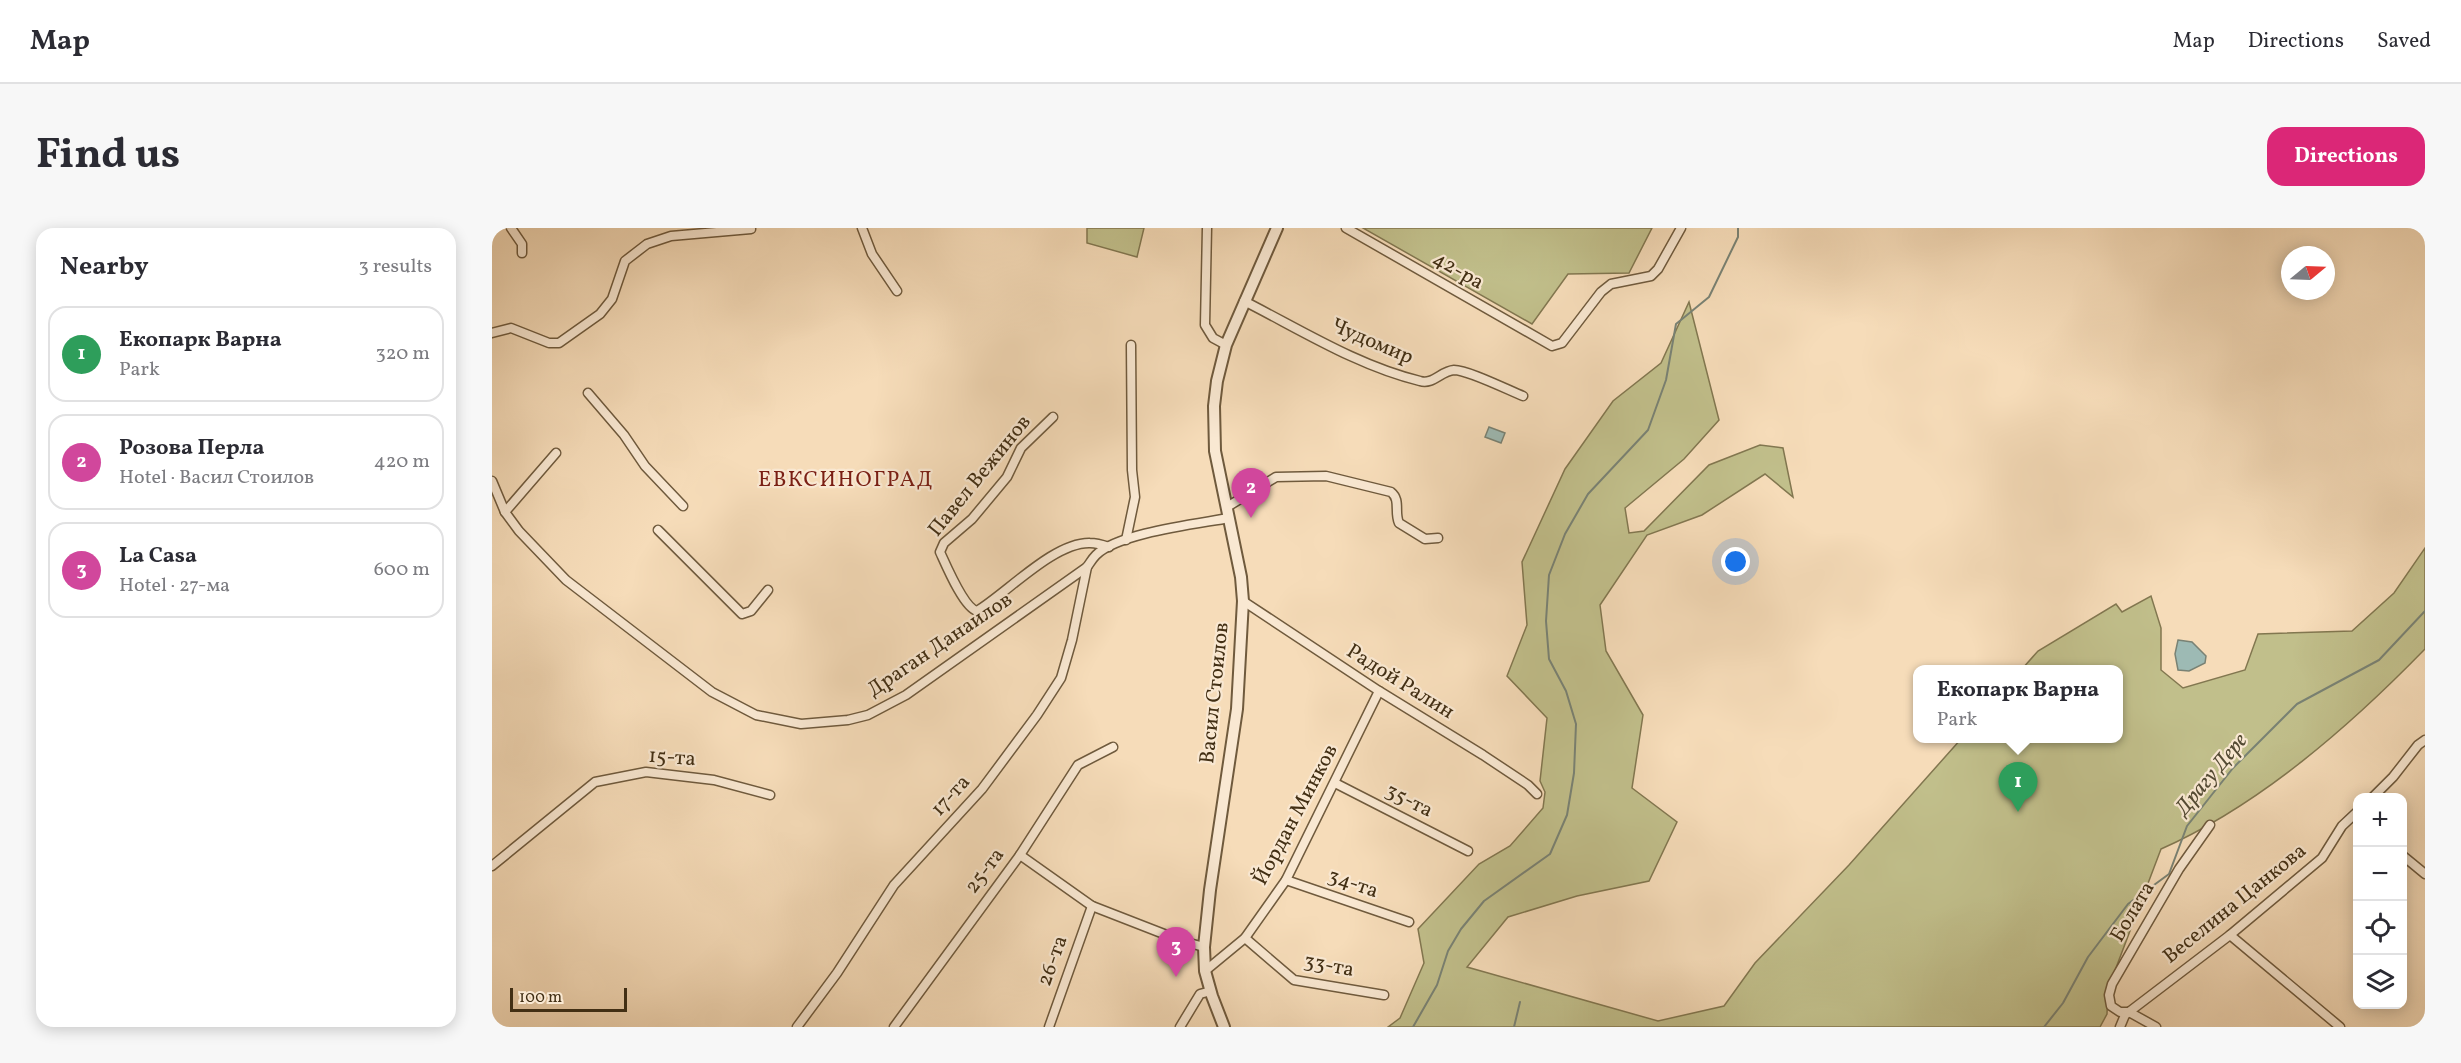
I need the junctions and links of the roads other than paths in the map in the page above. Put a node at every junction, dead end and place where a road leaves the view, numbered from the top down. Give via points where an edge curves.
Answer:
1 (511, 228) edge
2 (862, 228) edge
3 (1207, 228) edge
4 (1277, 228) edge
5 (1346, 228) edge
6 (1681, 228) edge
7 (751, 229) edge
8 (522, 253) dead end
9 (897, 291) dead end
10 (1244, 301) junction
11 (492, 333) edge
12 (1131, 345) dead end
13 (1226, 345) junction
14 (588, 393) dead end
15 (1523, 396) dead end
16 (1053, 417) dead end
17 (556, 453) dead end
18 (492, 480) edge
19 (683, 506) dead end
20 (505, 512) junction
21 (1228, 512) junction
22 (658, 530) dead end
23 (1438, 538) dead end
24 (1126, 540) junction
25 (1109, 547) junction
26 (1087, 567) junction
27 (768, 590) dead end
28 (1243, 601) junction
29 (1379, 691) junction
30 (2425, 740) edge
31 (1113, 747) dead end
32 (1335, 783) junction
33 (2377, 793) edge
34 (1537, 794) dead end
35 (770, 795) dead end
36 (2353, 817) edge
37 (2211, 825) dead end
38 (1468, 851) dead end
39 (1020, 855) junction
40 (2407, 858) edge
41 (492, 866) edge
42 (2425, 874) edge
43 (1286, 880) junction
44 (1092, 906) junction
45 (1409, 922) dead end
46 (2230, 935) junction
47 (1245, 938) junction
48 (1204, 947) junction
49 (1205, 971) junction
50 (1210, 991) junction
51 (1384, 994) dead end
52 (2129, 1012) junction
53 (796, 1027) edge
54 (894, 1027) edge
55 (1049, 1027) edge
56 (1180, 1027) edge
57 (1224, 1027) edge
58 (2120, 1027) edge
59 (2156, 1027) edge
60 (2340, 1027) edge

1 - 8 street via 522,244
2 - 9 street via 872,254
3 - 13 street via 1205,325 1213,338
4 - 10 street, Васил Стоилов
5 - 6 street, 42-ра via 1552,346 1562,343 1611,284 1651,276
7 - 11 street via 671,236 640,248 625,261 612,299 600,314 559,343 511,328
10 - 13 street, Васил Стоилов
10 - 15 street, Чудомир via 1337,350 1392,372 1423,382 1446,372 1463,372
12 - 24 street via 1135,496
13 - 21 street, Васил Стоилов via 1216,381 1214,424 1215,451
14 - 19 street via 645,466
16 - 25 street, Павел Вежинов via 1021,448 1007,477 972,519 944,543 940,552 971,608 978,611 1036,566 1071,548 1090,543
17 - 20 street
18 - 20 street, Драган Данаилов
20 - 26 street, Драган Данаилов via 566,580 712,692 756,715 801,724 868,715 906,695
21 - 23 street via 1276,477 1326,476 1391,492 1397,503 1399,523 1425,539
21 - 24 street, Драган Данаилов
21 - 28 street, Васил Стоилов
22 - 27 street via 742,614 751,611
24 - 25 street, Драган Данаилов
25 - 26 street, Драган Данаилов
26 - 53 street, 17-та via 1061,678 1038,715 982,789 894,885 837,973
28 - 29 street, Радой Ралин
28 - 48 street, Васил Стоилов via 1237,709
29 - 32 street, Йордан Минков
29 - 34 street, Радой Ралин via 1483,755
30 - 33 street
31 - 39 street, 25-та via 1078,765
32 - 38 street, 35-та
32 - 43 street, Йордан Минков
35 - 41 street, 15-та via 714,780 646,772 596,782
36 - 46 street, Веселина Цанкова via 2342,826 2322,858
37 - 52 street, Болата via 2179,869 2112,984 2111,1006
39 - 44 street
39 - 54 street, 25-та
40 - 42 street
43 - 45 street, 34-та
43 - 47 street, Йордан Минков
44 - 48 street
44 - 55 street, 26-та
46 - 52 street, Веселина Цанкова
46 - 60 street
47 - 49 street, Йордан Минков
47 - 51 street, 33-та via 1294,980
48 - 49 street, Васил Стоилов
49 - 50 street, Васил Стоилов
50 - 56 street via 1200,994
50 - 57 street, Васил Стоилов
52 - 58 street, Веселина Цанкова
52 - 59 street

